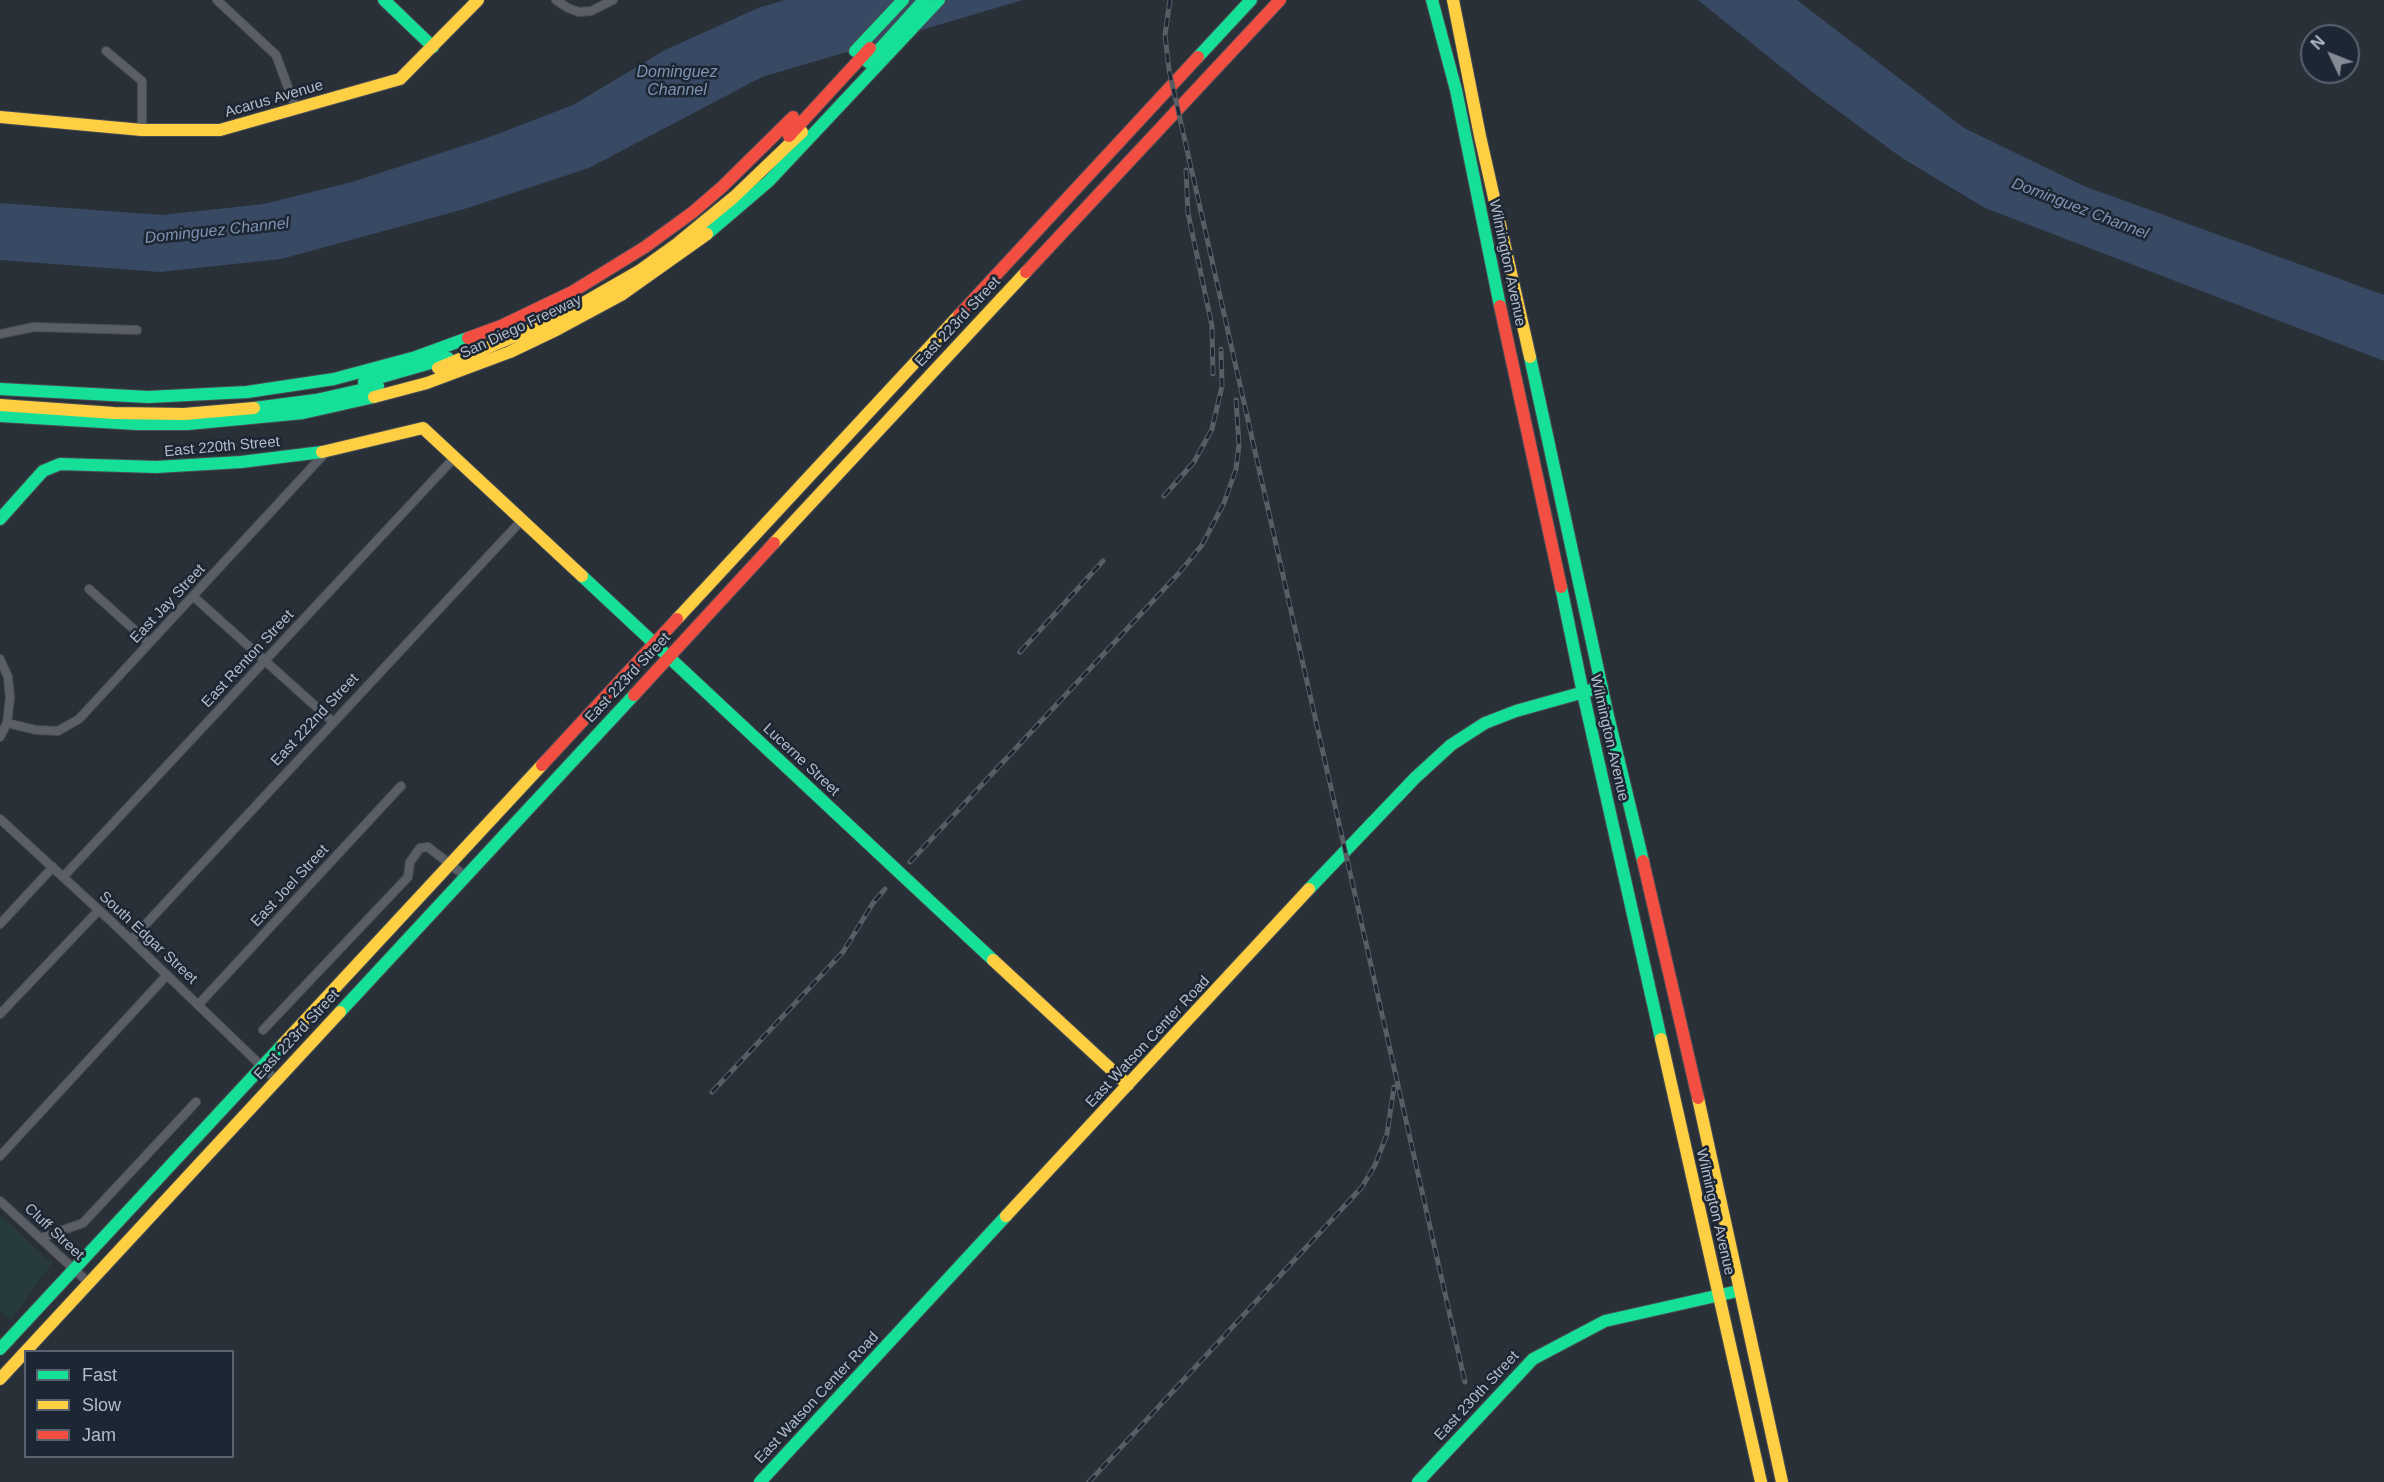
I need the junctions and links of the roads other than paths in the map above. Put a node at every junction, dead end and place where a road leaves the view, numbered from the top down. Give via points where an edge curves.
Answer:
1 (217, 0) edge
2 (384, 0) edge
3 (478, 0) edge
4 (556, 0) edge
5 (613, 0) edge
6 (903, 0) edge
7 (916, 0) edge
8 (924, 0) edge
9 (939, 0) edge
10 (946, 0) edge
11 (1251, 0) edge
12 (1280, 0) edge
13 (1432, 0) edge
14 (1453, 0) edge
15 (922, 18) junction
16 (433, 47) junction
17 (106, 51) dead end
18 (296, 109) junction
19 (0, 117) edge
20 (142, 130) junction
21 (1518, 306) junction
22 (1501, 309) junction
23 (137, 330) dead end
24 (0, 334) edge
25 (0, 389) edge
26 (0, 399) edge
27 (0, 405) edge
28 (0, 416) edge
29 (327, 451) junction
30 (454, 459) junction
31 (0, 519) edge
32 (521, 521) junction
33 (89, 589) dead end
34 (194, 597) junction
35 (653, 643) junction
36 (149, 644) junction
37 (668, 657) junction
38 (0, 658) edge
39 (266, 660) junction
40 (1602, 687) junction
41 (1583, 693) junction
42 (332, 722) junction
43 (7, 723) junction
44 (0, 737) edge
45 (401, 786) dead end
46 (0, 819) edge
47 (449, 862) junction
48 (53, 867) junction
49 (465, 876) junction
50 (63, 877) junction
51 (99, 909) junction
52 (0, 924) edge
53 (131, 940) junction
54 (167, 975) junction
55 (199, 1004) junction
56 (0, 1014) edge
57 (263, 1030) dead end
58 (261, 1065) junction
59 (276, 1080) junction
60 (1128, 1085) junction
61 (196, 1102) dead end
62 (0, 1156) edge
63 (0, 1201) edge
64 (41, 1238) junction
65 (74, 1269) junction
66 (89, 1283) junction
67 (1738, 1291) junction
68 (1719, 1296) junction
69 (0, 1349) edge
70 (27, 1350) edge
71 (24, 1353) edge
72 (0, 1379) edge
73 (760, 1482) edge
74 (1418, 1482) edge
75 (1761, 1482) edge
76 (1782, 1482) edge

1 - 18 street via 276,55
2 - 16 main road
3 - 16 main road
4 - 5 street via 579,12 591,11
6 - 25 main road, San Diego Freeway via 753,158 693,212 572,292 501,326 416,357 334,379 247,392 148,397
7 - 26 main road via 771,154 702,218 624,273 565,307 457,355 339,388 255,403 153,408
8 - 27 main road via 775,160 678,243 639,271 552,321 400,381 316,400 184,414
9 - 15 main road, San Diego Freeway
10 - 15 main road
11 - 35 main road, East 223rd Street
12 - 37 main road, East 223rd Street
13 - 22 main road, Wilmington Avenue via 1456,90
14 - 21 main road, Wilmington Avenue
15 - 28 main road, San Diego Freeway via 769,181 698,241 600,307 510,352 427,383 303,413 188,424
16 - 18 main road, Acarus Avenue via 400,79
17 - 20 street via 142,81
18 - 20 main road, Acarus Avenue via 220,130
19 - 20 main road, Acarus Avenue
21 - 22 main road
21 - 40 main road, Wilmington Avenue
22 - 41 main road, Wilmington Avenue
23 - 24 street via 34,327
29 - 30 main road, East 220th Street via 423,428
29 - 31 main road, East 220th Street via 156,467 60,464 43,471
29 - 34 street, East Jay Street
30 - 32 main road, Lucerne Street
30 - 39 street, East Renton Street
32 - 35 main road, Lucerne Street
32 - 42 street, East 222nd Street
33 - 36 street
34 - 36 street, East Jay Street
34 - 39 street
35 - 37 main road, Lucerne Street
35 - 47 main road, East 223rd Street
36 - 43 street, East Jay Street via 69,727 48,731
37 - 49 main road, East 223rd Street
37 - 60 main road, Lucerne Street
38 - 43 street via 8,677
39 - 42 street
39 - 50 street, East Renton Street
40 - 41 main road, East Watson Center Road
40 - 67 main road, Wilmington Avenue via 1688,1053
41 - 60 main road, East Watson Center Road via 1485,723 1451,745 1345,850
41 - 68 main road, Wilmington Avenue
42 - 53 street, East 222nd Street
43 - 44 street
45 - 55 street, East Joel Street
46 - 48 street, South Edgar Street
47 - 49 street
47 - 57 street via 429,847 420,848 410,862 408,877
47 - 58 main road, East 223rd Street
48 - 50 street, South Edgar Street
48 - 52 street
49 - 59 main road, East 223rd Street
50 - 51 street, South Edgar Street
51 - 53 street, South Edgar Street
51 - 56 street
53 - 54 street, South Edgar Street
54 - 55 street, South Edgar Street
54 - 62 street
55 - 58 street, South Edgar Street
58 - 59 street, South Edgar Street
58 - 65 main road, East 223rd Street
59 - 66 main road, East 223rd Street
60 - 73 main road, East Watson Center Road
61 - 64 street via 83,1223
63 - 64 street, Cluff Street
64 - 65 street, Cluff Street
65 - 66 street, Cluff Street
65 - 69 main road, East 223rd Street
66 - 70 main road, East 223rd Street
67 - 68 main road, East 230th Street
67 - 76 main road, Wilmington Avenue
68 - 74 main road, East 230th Street via 1605,1321 1533,1359
68 - 75 main road, Wilmington Avenue
71 - 72 main road, East 223rd Street

